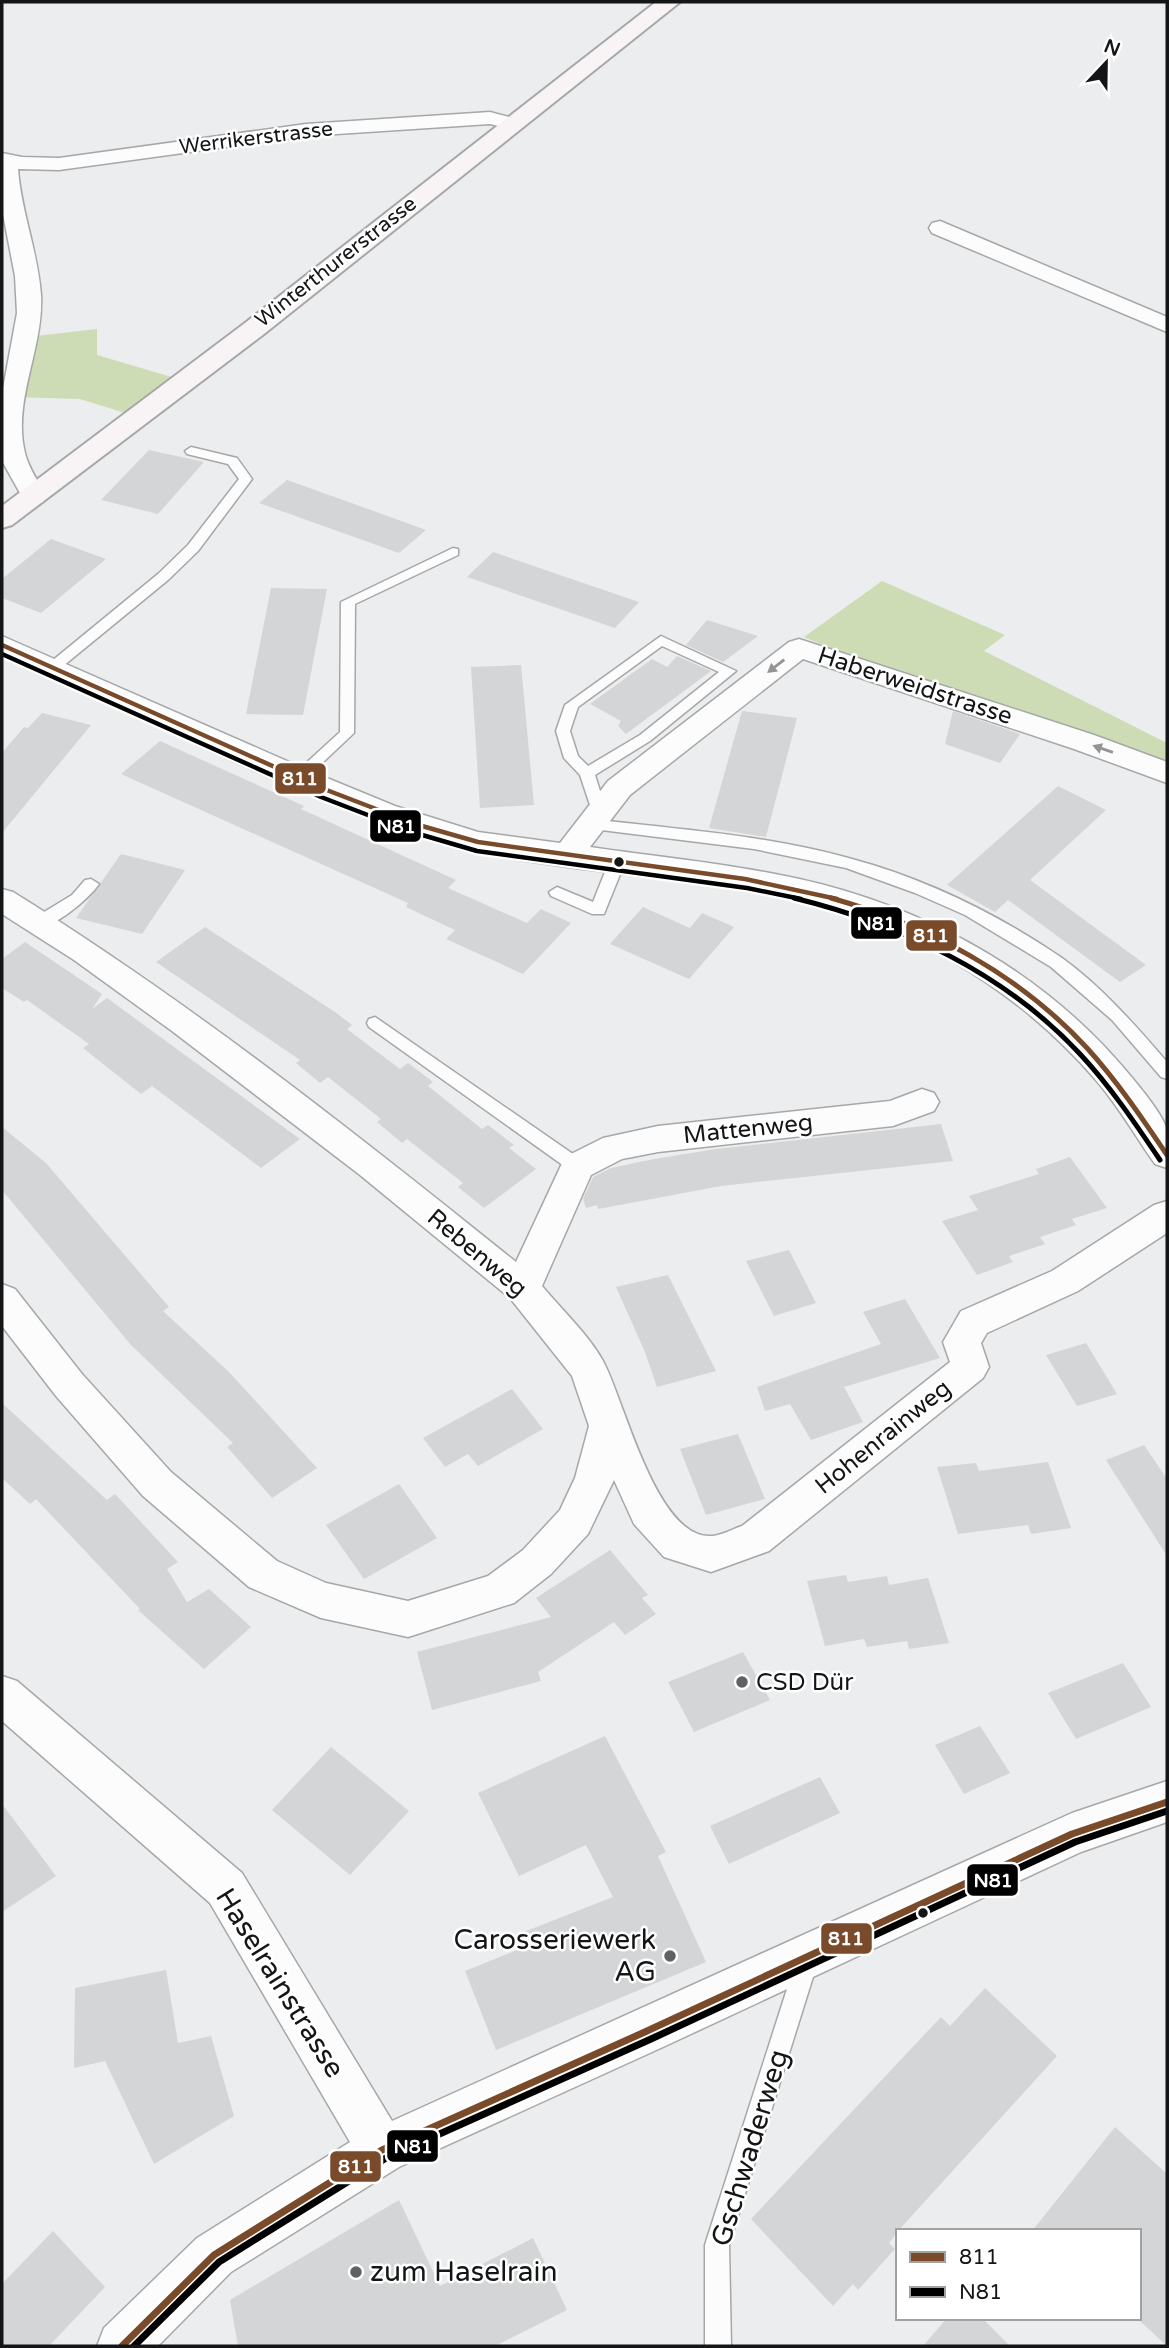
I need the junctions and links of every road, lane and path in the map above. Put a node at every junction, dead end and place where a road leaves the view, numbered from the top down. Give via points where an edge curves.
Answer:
1 (669, 2) edge
2 (510, 123) junction
3 (4, 159) edge
4 (940, 228) dead end
5 (1167, 325) edge
6 (191, 451) dead end
7 (34, 496) junction
8 (2, 519) edge
9 (453, 552) dead end
10 (2, 645) edge
11 (52, 668) junction
12 (587, 773) junction
13 (1167, 773) edge
14 (298, 778) junction
15 (594, 819) junction
16 (567, 856) junction
17 (617, 862) junction
18 (91, 884) dead end
19 (557, 892) dead end
20 (2, 900) edge
21 (37, 924) junction
22 (375, 1023) dead end
23 (1167, 1073) edge
24 (922, 1102) dead end
25 (1167, 1155) edge
26 (577, 1166) junction
27 (1167, 1215) edge
28 (523, 1288) junction
29 (2, 1299) edge
30 (608, 1426) junction
31 (2, 1695) edge
32 (1167, 1802) edge
33 (809, 1954) junction
34 (382, 2150) junction
35 (122, 2346) edge
36 (718, 2346) edge

1 - 2 main road, Winterthurerstrasse
2 - 3 street, Werrikerstrasse via 490,118 306,130 59,164
2 - 7 main road, Winterthurerstrasse via 141,418
3 - 7 street via 30,311 10,442
4 - 5 street
6 - 11 lane via 232,461 246,479 193,548
7 - 8 main road, Winterthurerstrasse
9 - 14 lane via 348,602 347,733
10 - 11 street
11 - 14 street
12 - 12 lane via 645,738 729,671 661,640 572,705 563,731 571,758
12 - 15 lane
13 -> 15 street, Haberweidstrasse via 799,648 619,788
14 - 16 street via 436,832
15 - 16 street, Haberweidstrasse
15 - 23 lane via 849,863 971,911 1056,963 1118,1016
16 - 17 street
17 - 19 lane via 598,910
17 - 25 street via 818,893 868,907 941,939 992,968 1054,1016 1107,1070
18 - 21 lane via 78,899
20 - 21 street, Rebenweg
21 - 28 street, Rebenweg via 85,952 184,1023
22 - 26 lane
24 - 26 street, Mattenweg via 893,1113 658,1139 615,1147
26 - 28 street
27 - 30 street, Hohenrainweg via 1065,1280 974,1322 962,1342 970,1367 755,1539 711,1554 678,1545 648,1512
28 - 30 street, Rebenweg via 588,1369
29 - 30 street via 69,1385 158,1484 263,1574 321,1600 408,1619 500,1590 537,1562 573,1522 595,1478
31 - 34 street, Haselrainstrasse via 226,1888
32 - 33 street via 1072,1834
33 - 34 street
33 - 36 lane, Gschwaderweg via 717,2245
34 - 35 street via 214,2255

